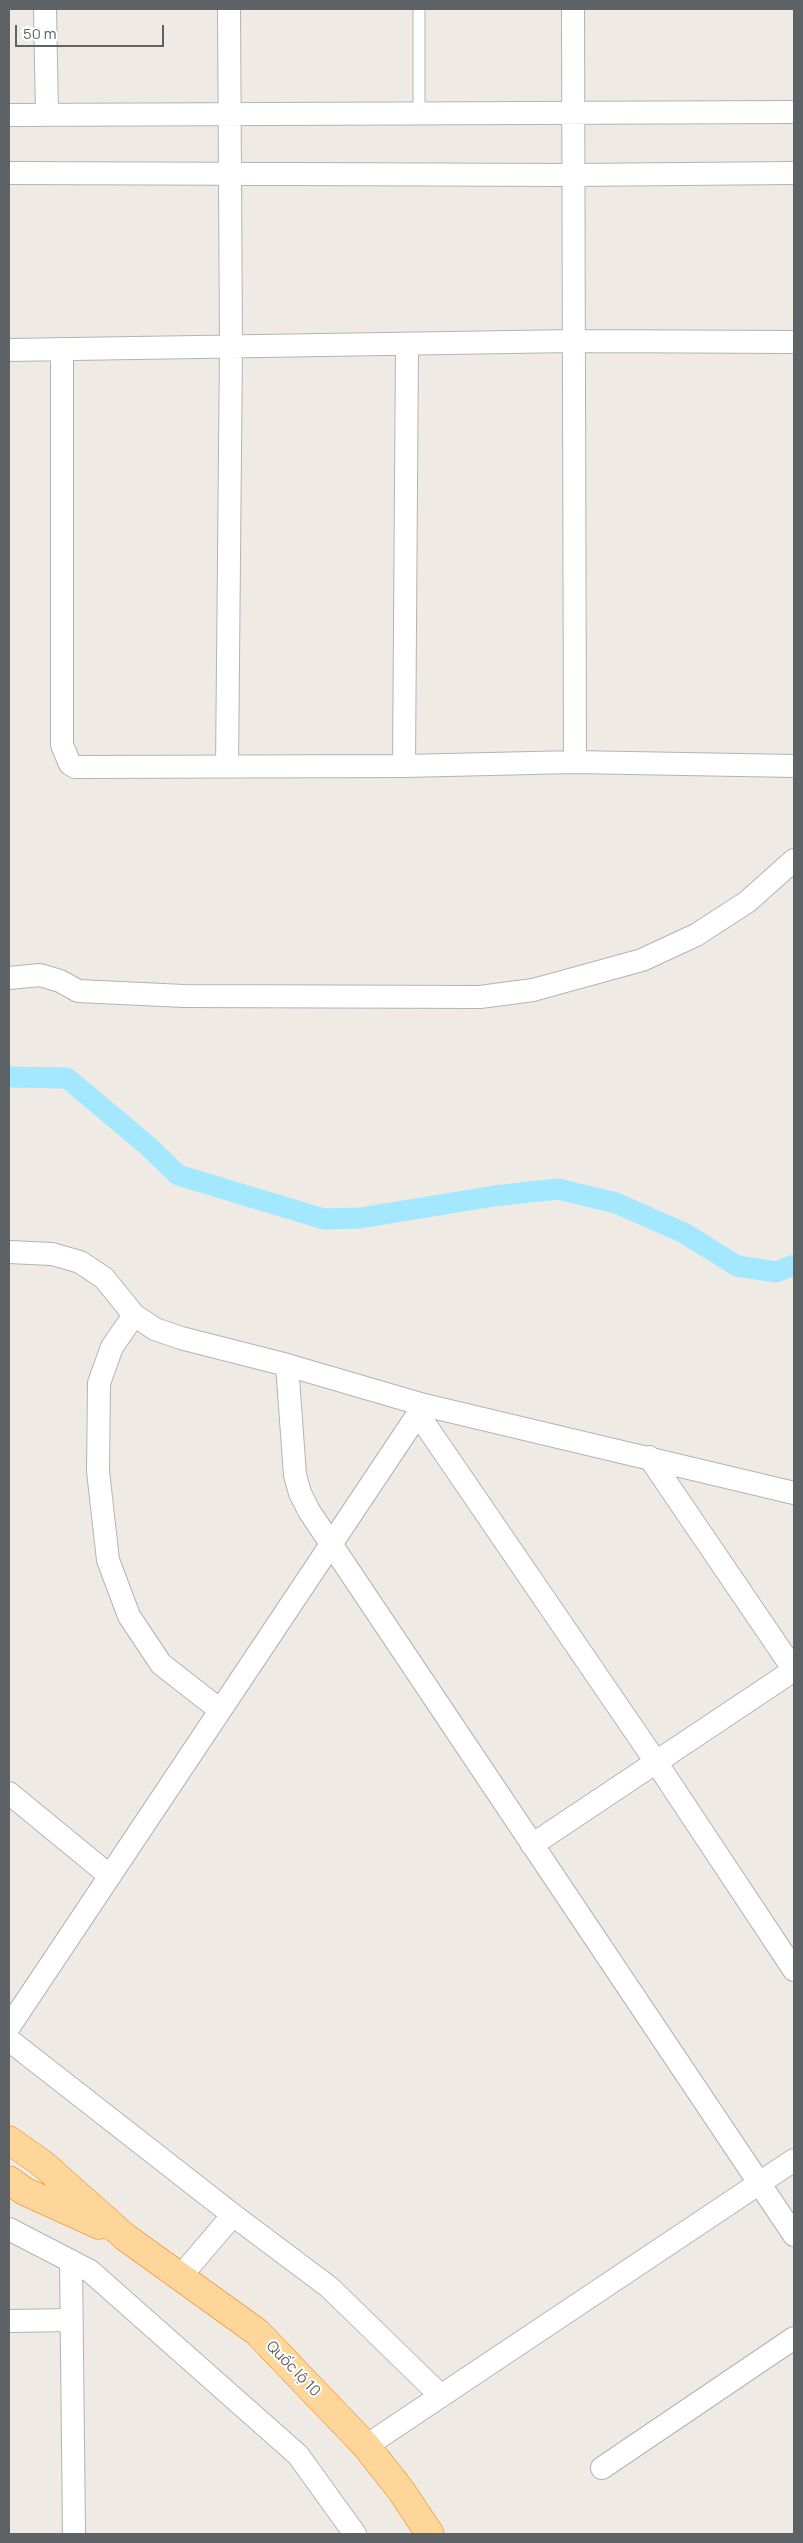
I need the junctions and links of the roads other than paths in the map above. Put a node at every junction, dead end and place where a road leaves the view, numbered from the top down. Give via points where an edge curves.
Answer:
1 (46, 9) edge
2 (229, 9) edge
3 (419, 9) edge
4 (573, 9) edge
5 (794, 112) edge
6 (419, 113) junction
7 (572, 113) junction
8 (229, 114) junction
9 (9, 115) edge
10 (46, 115) junction
11 (794, 173) edge
12 (9, 174) edge
13 (230, 174) junction
14 (573, 175) junction
15 (574, 342) junction
16 (794, 342) edge
17 (231, 346) junction
18 (407, 346) junction
19 (62, 349) junction
20 (9, 350) edge
21 (575, 762) junction
22 (227, 766) junction
23 (404, 766) junction
24 (794, 766) edge
25 (794, 860) edge
26 (9, 978) edge
27 (9, 1252) edge
28 (134, 1315) junction
29 (287, 1365) junction
30 (421, 1409) junction
31 (650, 1457) junction
32 (794, 1493) edge
33 (332, 1543) junction
34 (794, 1670) edge
35 (220, 1710) junction
36 (656, 1762) junction
37 (9, 1793) edge
38 (532, 1845) junction
39 (110, 1876) junction
40 (794, 1970) edge
41 (9, 2027) edge
42 (9, 2040) edge
43 (9, 2140) edge
44 (794, 2160) edge
45 (9, 2180) edge
46 (760, 2183) junction
47 (233, 2215) junction
48 (9, 2229) edge
49 (794, 2235) edge
50 (125, 2237) junction
51 (71, 2261) junction
52 (180, 2276) junction
53 (71, 2320) junction
54 (9, 2321) edge
55 (794, 2338) edge
56 (440, 2396) junction
57 (366, 2446) junction
58 (602, 2468) dead end
59 (74, 2534) edge
60 (354, 2534) edge
61 (430, 2534) edge

1 - 10 street
2 - 8 street
3 - 6 lane
4 - 7 street
5 - 7 street
6 - 7 street
6 - 8 street
7 - 14 street
8 - 10 street
8 - 13 street
9 - 10 street
11 - 14 street
12 - 13 street
13 - 14 street
13 - 17 street
14 - 15 street
15 - 16 street
15 - 18 street
15 - 21 street
17 - 18 street
17 - 19 street
17 - 22 street
18 - 23 street
19 - 20 street
19 - 22 street via 64,754 75,767
21 - 23 street
21 - 24 street
22 - 23 street
25 - 26 street via 747,902 696,935 642,960 533,990 480,997 184,996 78,991 40,975
27 - 28 street via 52,1254 80,1262 104,1278
28 - 29 street via 155,1329 181,1338
28 - 35 street via 112,1347 100,1384 98,1471 108,1560 129,1616 161,1664
29 - 30 street
29 - 33 street via 295,1475 309,1511
30 - 31 street
30 - 33 street
30 - 36 street
31 - 32 street
31 - 34 street
33 - 35 street
33 - 38 street
34 - 36 street
35 - 39 street
36 - 38 street
36 - 40 street
37 - 39 street
38 - 46 street
39 - 41 street
42 - 47 street
43 - 50 highway, Quốc lộ 10 via 43,2164
44 - 46 street
45 - 50 highway, Quốc lộ 10 via 24,2191
46 - 49 street
46 - 56 street
47 - 52 street
47 - 56 street via 329,2287
48 - 51 street
50 - 52 highway, Quốc lộ 10
51 - 53 street
51 - 60 street via 90,2271 298,2454
52 - 57 highway, Quốc lộ 10 via 257,2332
53 - 54 street
53 - 59 street
55 - 58 street
56 - 57 street
57 - 61 highway, Quốc lộ 10

